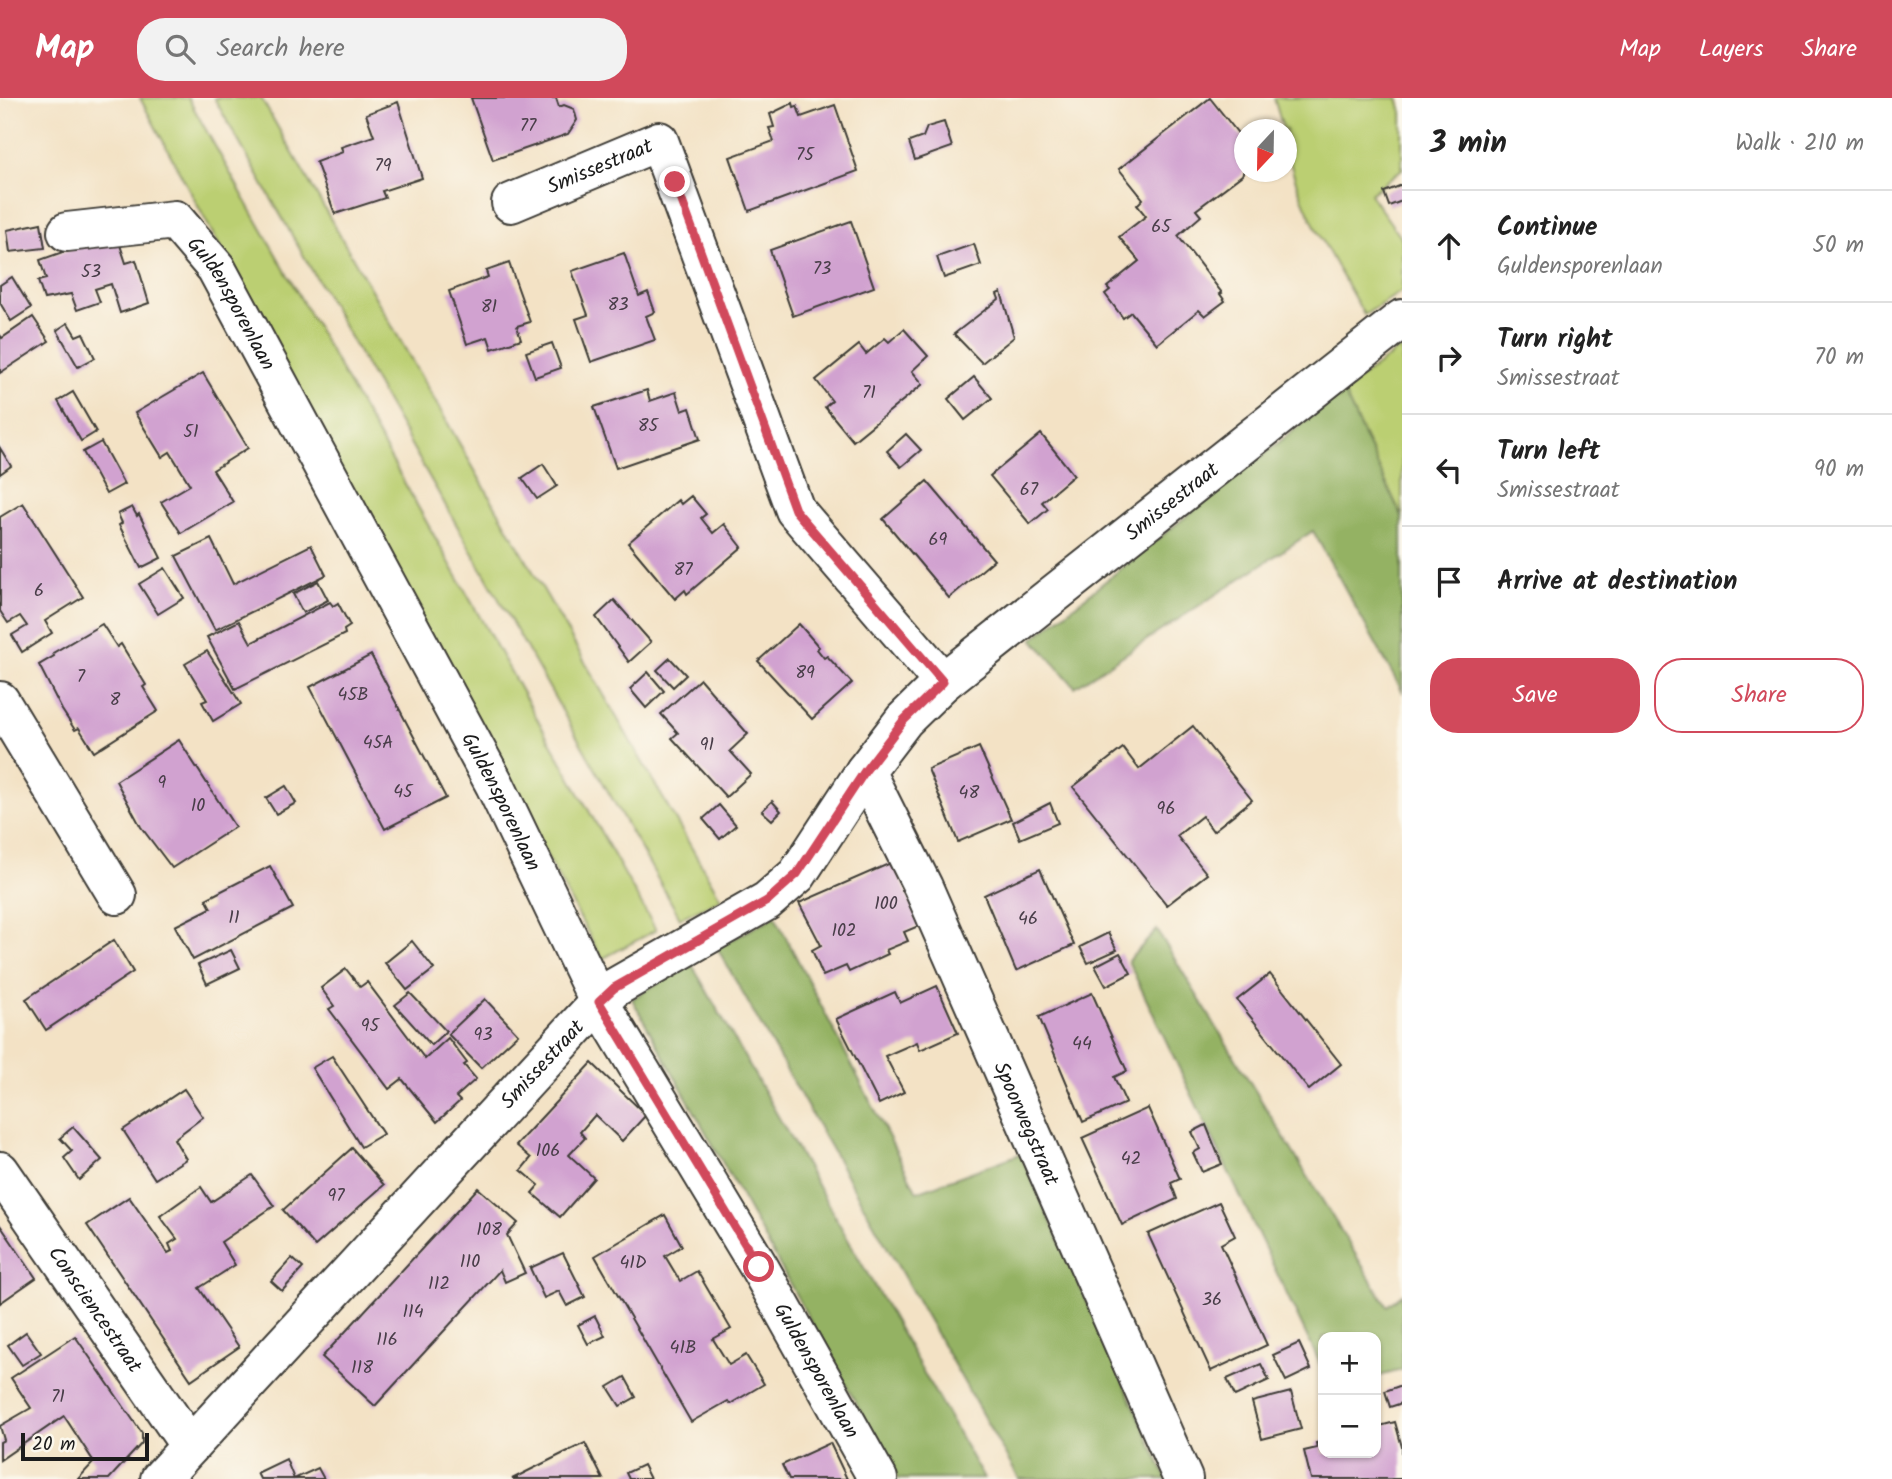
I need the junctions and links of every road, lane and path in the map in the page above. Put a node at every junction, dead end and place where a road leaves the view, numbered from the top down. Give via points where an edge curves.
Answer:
1 (511, 202) dead end
2 (66, 232) dead end
3 (1402, 319) edge
4 (943, 682) junction
5 (0, 701) edge
6 (865, 771) junction
7 (117, 894) dead end
8 (606, 995) junction
9 (0, 1171) edge
10 (190, 1446) junction
11 (160, 1479) edge
12 (878, 1479) edge
13 (1183, 1479) edge

1 - 4 street, Smissestraat via 659,141 795,510
2 - 8 street, Guldensporenlaan via 175,220 216,268
3 - 4 street, Smissestraat
4 - 6 street, Smissestraat via 904,720
5 - 7 street
6 - 8 street, Smissestraat via 797,874 767,901
6 - 13 street, Spoorwegstraat via 923,887
8 - 10 street, Smissestraat
8 - 12 street, Guldensporenlaan
9 - 10 street, Consciencestraat
10 - 11 street, Smissestraat

